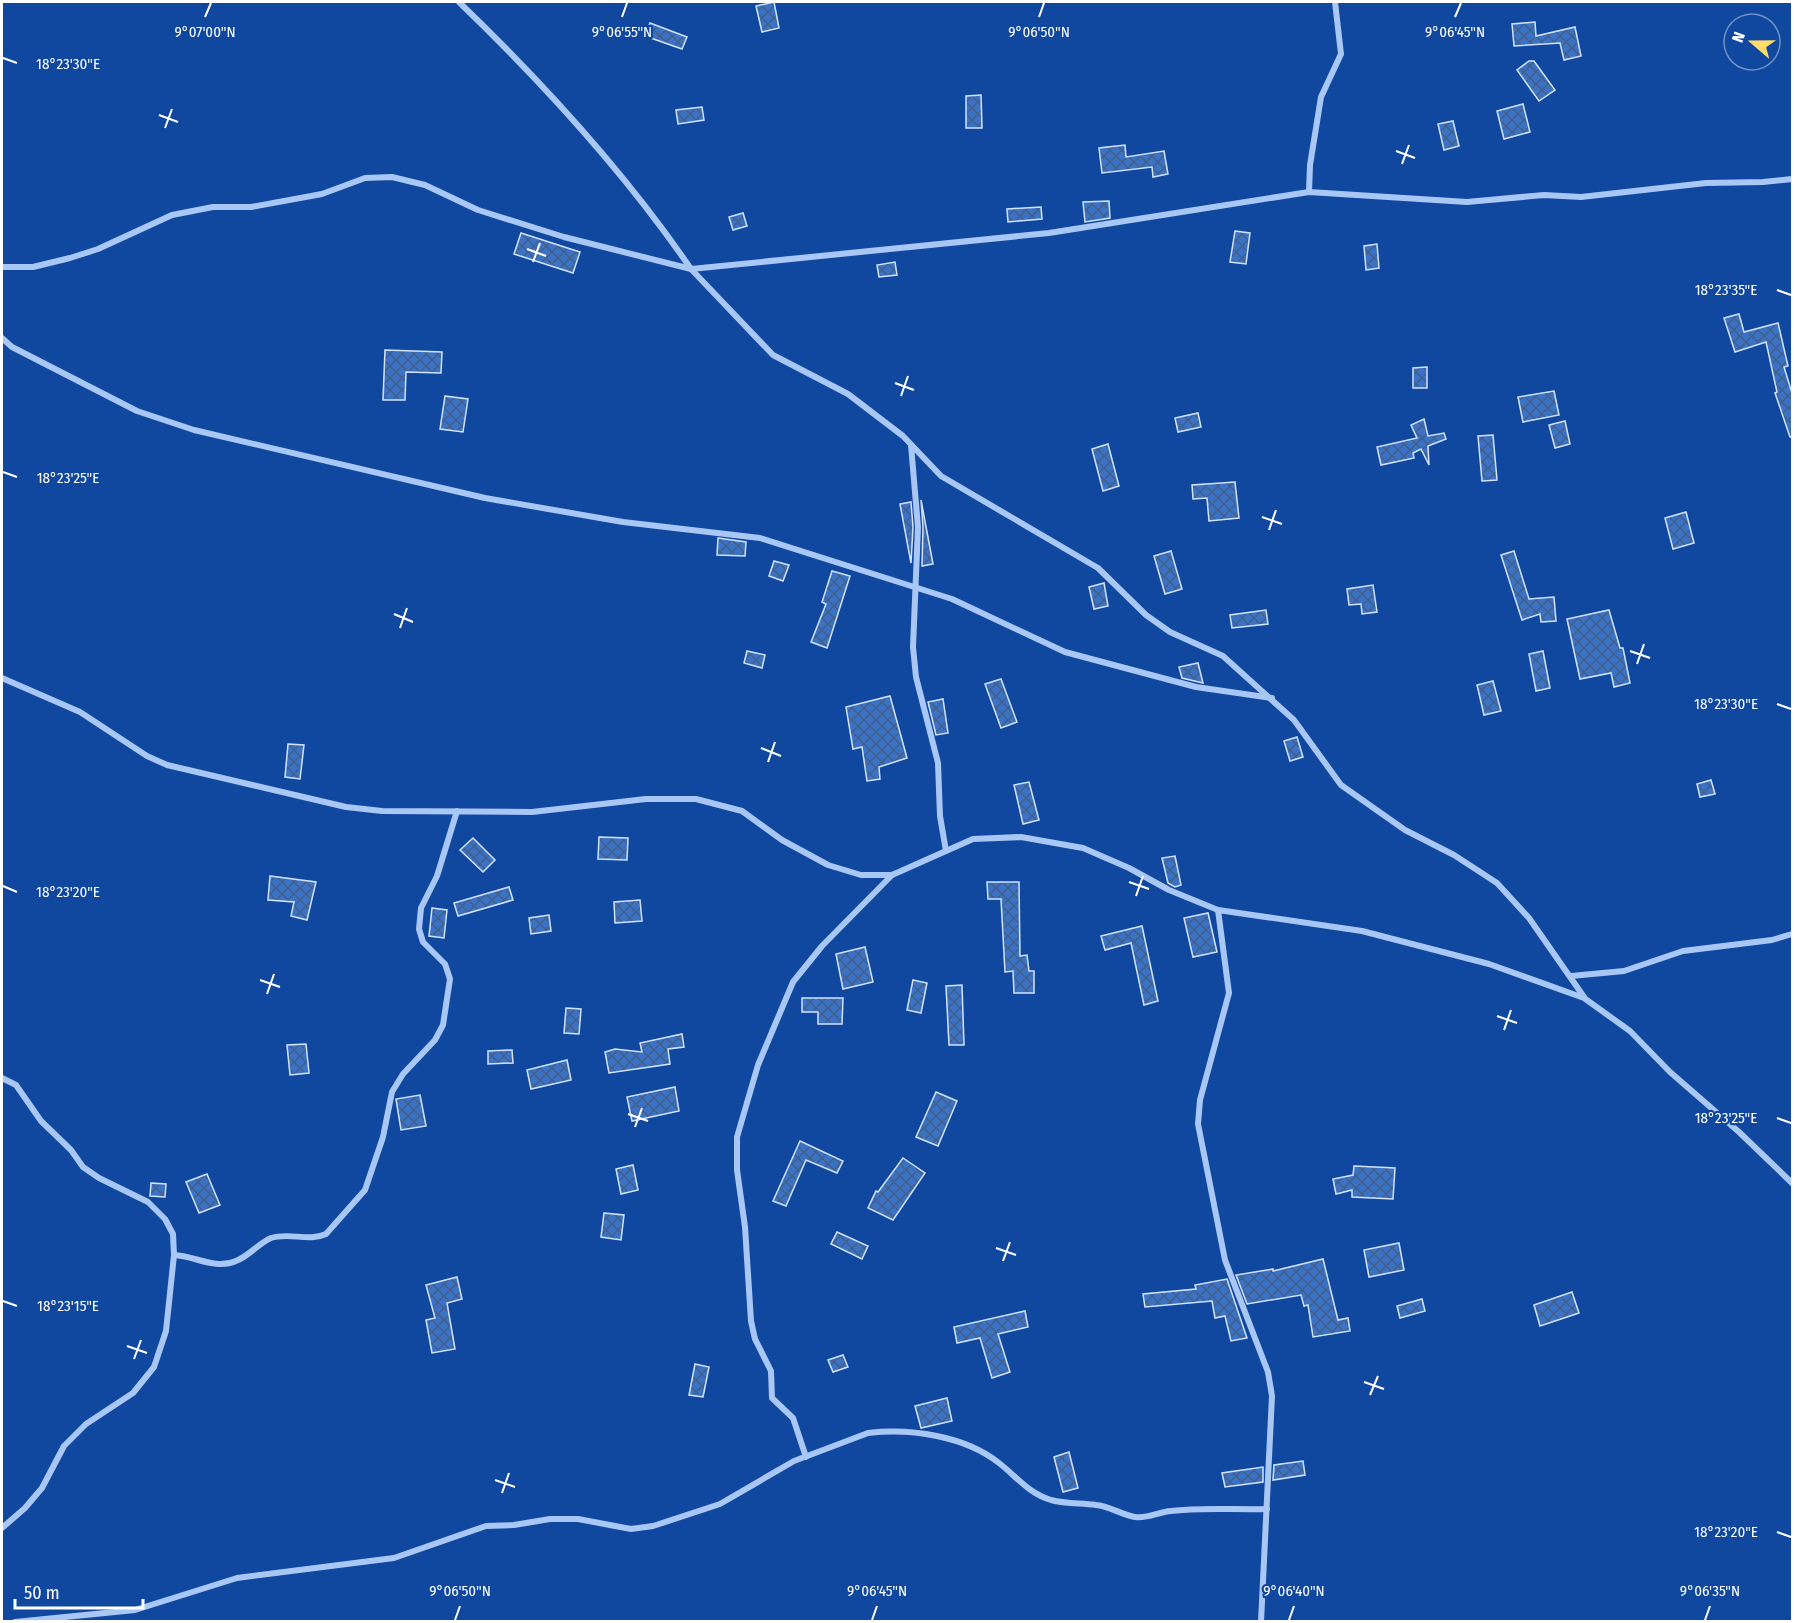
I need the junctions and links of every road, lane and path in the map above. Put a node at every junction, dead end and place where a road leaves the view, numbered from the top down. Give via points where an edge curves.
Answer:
1 (459, 2) edge
2 (1335, 2) edge
3 (1792, 179) edge
4 (1310, 192) junction
5 (2, 267) edge
6 (691, 270) junction
7 (2, 338) edge
8 (911, 446) junction
9 (916, 590) junction
10 (2, 678) edge
11 (1273, 699) junction
12 (458, 811) junction
13 (946, 851) junction
14 (892, 875) junction
15 (1218, 910) junction
16 (1792, 934) edge
17 (1571, 976) junction
18 (1584, 998) junction
19 (2, 1078) edge
20 (1792, 1183) edge
21 (174, 1255) junction
22 (806, 1457) junction
23 (1267, 1509) junction
24 (2, 1528) edge
25 (15, 1622) edge
26 (1261, 1622) edge

1 - 6 street via 548,91 648,206
2 - 4 street via 1341,54 1321,97 1310,165
3 - 4 street via 1706,183 1581,197 1544,195 1467,202
4 - 6 street via 1049,233
5 - 6 street via 33,267 70,258 172,215 213,207 262,205 322,194 365,178 392,177 425,185 478,210 564,237
6 - 8 street via 773,355 848,394
7 - 9 street via 12,347 137,411 194,430 517,504 623,522 760,538 860,568
8 - 9 street via 918,527
8 - 11 street via 942,476 1098,568 1146,615 1170,632 1222,656
9 - 11 street via 952,599 1065,652 1196,687
9 - 13 street via 916,677 938,763
10 - 12 street via 81,712 167,765 346,807
11 - 17 street via 1294,720 1341,785 1405,830 1497,883 1529,918
12 - 14 street via 532,812 646,799 696,799 741,811 782,840 828,865 861,875
12 - 21 street via 421,908 419,929 423,942 445,964 450,979 443,1025 392,1092 383,1137 365,1190 319,1237 272,1238 237,1261 220,1265
13 - 14 street
13 - 15 street via 973,839 1021,837 1083,848
14 - 22 street via 822,946 793,982 758,1065 737,1137 755,1339 771,1371 772,1398 793,1418
15 - 18 street via 1362,931 1489,964
15 - 23 street via 1229,993 1200,1100 1198,1124 1225,1260 1269,1380 1272,1406
16 - 17 street via 1683,951 1624,971
17 - 18 street
18 - 20 street via 1630,1031
19 - 21 street via 16,1085 41,1121 83,1167 148,1202 173,1234
21 - 24 street via 172,1299 154,1367 133,1393 86,1424 64,1446 42,1488
22 - 23 street via 868,1433 926,1434 987,1454 1026,1488 1051,1500 1080,1506 1094,1504 1135,1517 1168,1511
22 - 25 street via 774,1471 720,1504 653,1526 631,1529 550,1519 486,1526 394,1558 237,1578 135,1610
23 - 26 street

